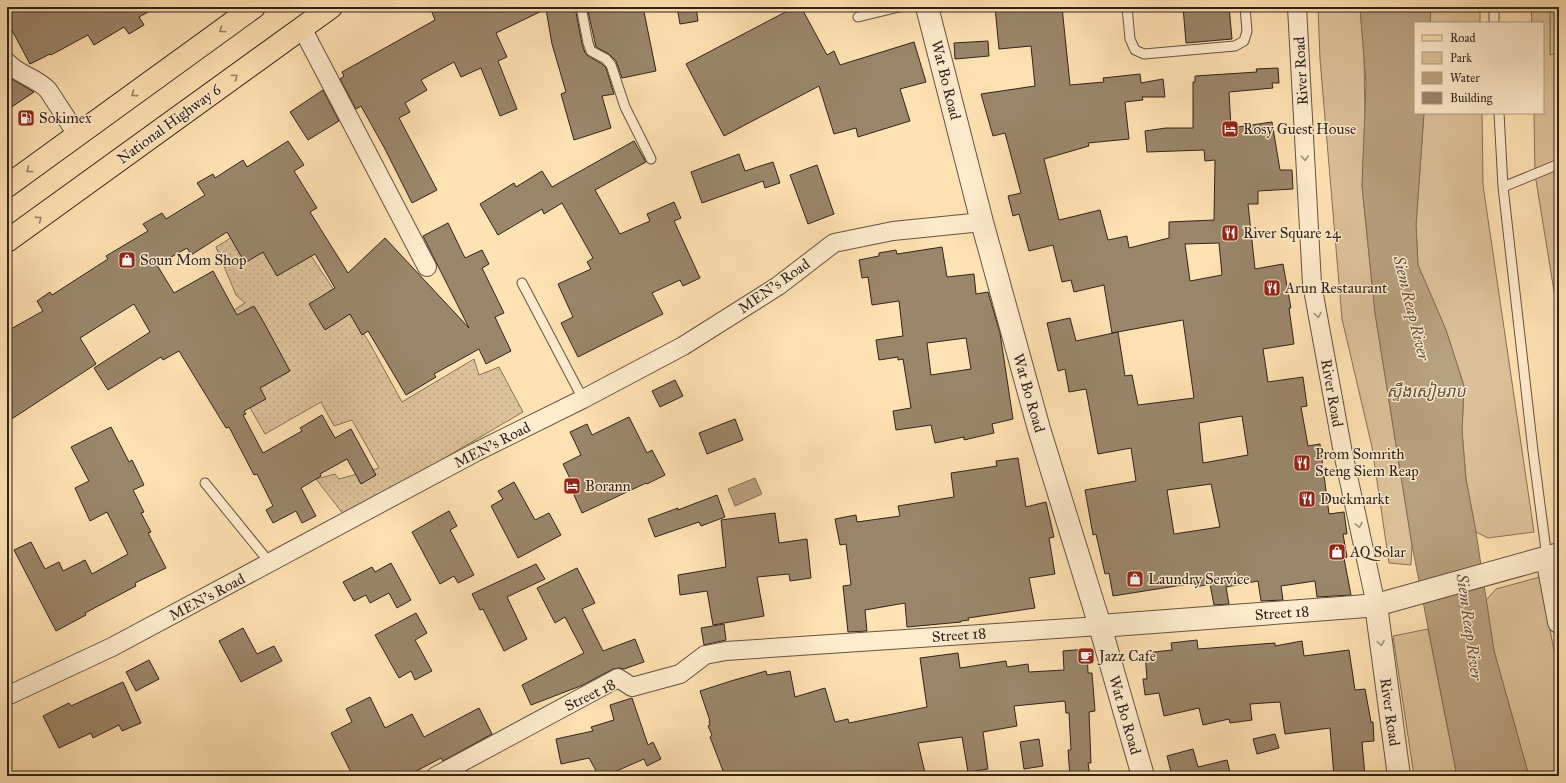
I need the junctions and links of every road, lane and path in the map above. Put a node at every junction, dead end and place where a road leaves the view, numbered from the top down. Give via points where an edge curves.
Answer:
1 (254, 7) edge
2 (331, 7) edge
3 (581, 7) edge
4 (899, 7) edge
5 (927, 7) edge
6 (1127, 7) edge
7 (1245, 7) edge
8 (1297, 7) edge
9 (1494, 7) edge
10 (858, 17) dead end
11 (1494, 22) edge
12 (302, 28) junction
13 (7, 62) edge
14 (1499, 114) edge
15 (78, 136) junction
16 (651, 159) dead end
17 (1559, 164) edge
18 (7, 186) edge
19 (1503, 187) junction
20 (982, 222) junction
21 (7, 241) edge
22 (427, 266) dead end
23 (522, 283) dead end
24 (583, 399) junction
25 (205, 483) dead end
26 (1553, 556) edge
27 (270, 563) junction
28 (1376, 604) junction
29 (1559, 622) edge
30 (1100, 626) junction
31 (7, 696) edge
32 (436, 776) edge
33 (1143, 776) edge
34 (1398, 776) edge

1 -> 15 main road
2 - 12 main road, National Highway 6
3 - 16 lane via 591,51 606,59 611,65 627,111
4 - 10 lane
5 - 20 street, Wat Bo Road
6 - 7 lane via 1130,39 1135,50 1144,54 1235,46 1244,41 1247,31
8 -> 28 street, River Road via 1312,284 1343,453
9 - 11 lane
21 -> 12 main road, National Highway 6
12 - 22 street
13 - 15 street via 14,69 45,87
14 - 19 lane
15 -> 18 main road
17 - 19 lane
19 - 26 lane via 1533,451
20 - 24 street, MEN's Road via 893,231 834,243 778,286 683,346
20 - 30 street, Wat Bo Road via 1039,428
23 - 24 lane
24 - 27 street, MEN's Road via 476,452
25 - 27 lane
26 - 28 street, Street 18
26 - 29 street
27 - 31 street, MEN's Road via 112,647
28 - 30 street, Street 18 via 1354,608
28 -> 34 street, River Road
30 - 32 street, Street 18 via 726,651 705,656 680,674 632,687 618,678
30 - 33 street, Wat Bo Road

